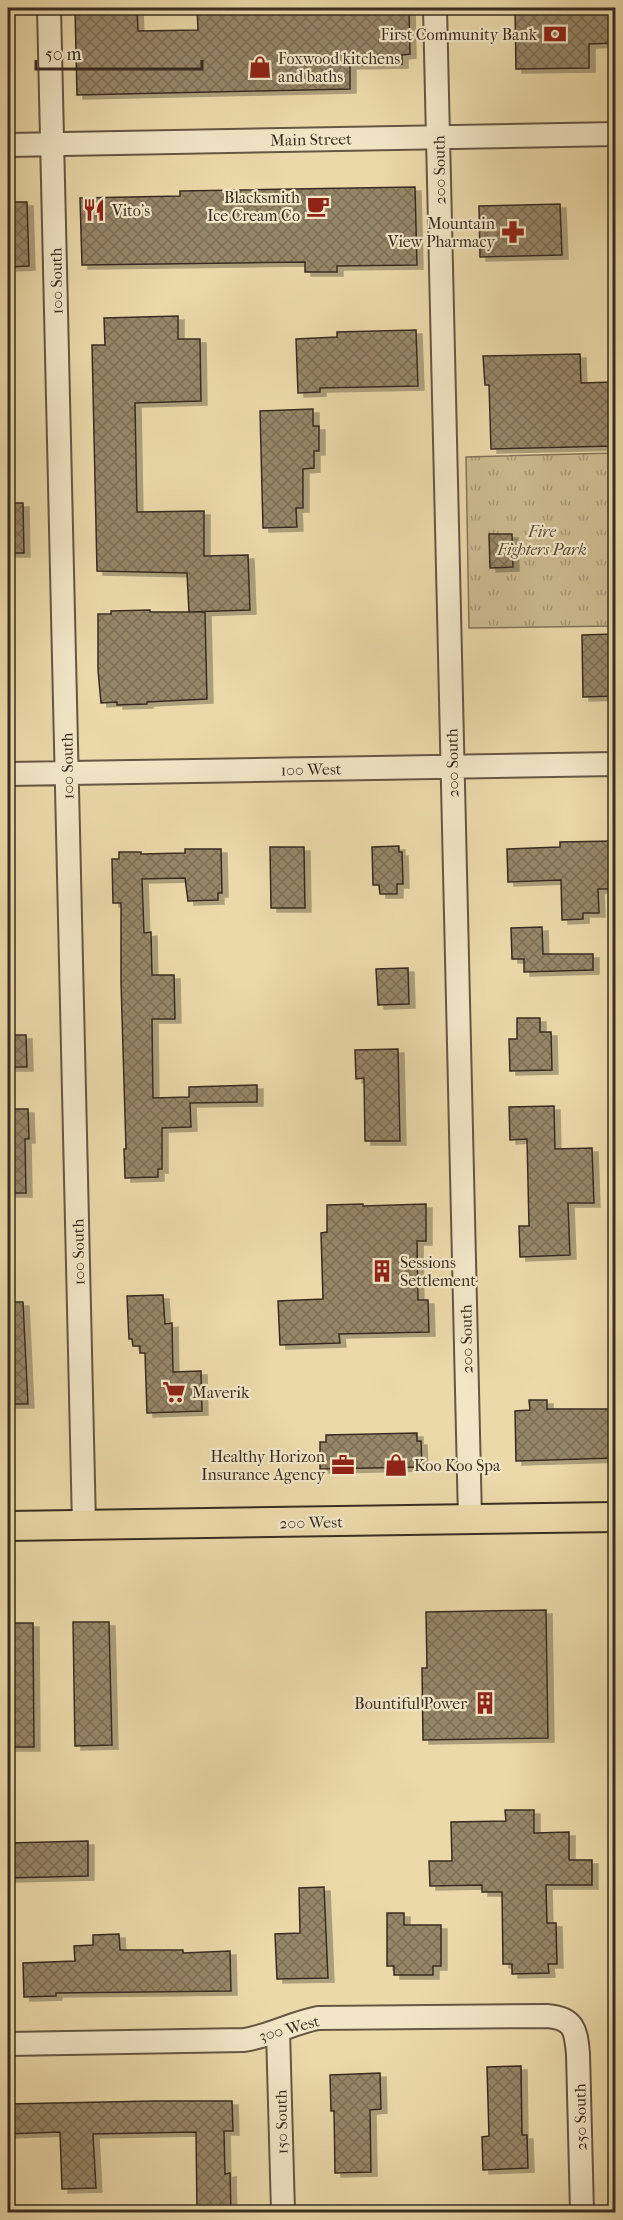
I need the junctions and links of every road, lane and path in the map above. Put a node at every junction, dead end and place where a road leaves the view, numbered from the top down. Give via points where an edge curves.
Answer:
1 (49, 8) edge
2 (435, 8) edge
3 (615, 134) edge
4 (438, 137) junction
5 (52, 144) junction
6 (8, 145) edge
7 (615, 764) edge
8 (453, 767) junction
9 (8, 774) edge
10 (67, 774) junction
11 (615, 1517) edge
12 (470, 1519) junction
13 (84, 1525) junction
14 (8, 1527) edge
15 (570, 2023) joint
16 (278, 2031) junction
17 (8, 2044) edge
18 (283, 2212) edge
19 (582, 2212) edge

1 - 5 street, 100 South
2 - 4 street, 200 South
3 - 4 street, Main Street
4 - 5 street, Main Street
4 - 8 street, 200 South
5 - 6 street, Main Street
5 - 10 street, 100 South
7 - 8 street, 100 West
8 - 10 street, 100 West
8 - 12 street, 200 South
9 - 10 street, 100 West
10 - 13 street, 100 South
11 - 12 main road, 200 West
12 - 13 main road, 200 West
13 - 14 main road, 200 West
15 - 16 street, 300 West via 547,2016 318,2018
15 - 19 street, 250 South via 578,2054
16 - 17 street, 300 West via 244,2040
16 - 18 street, 150 South

